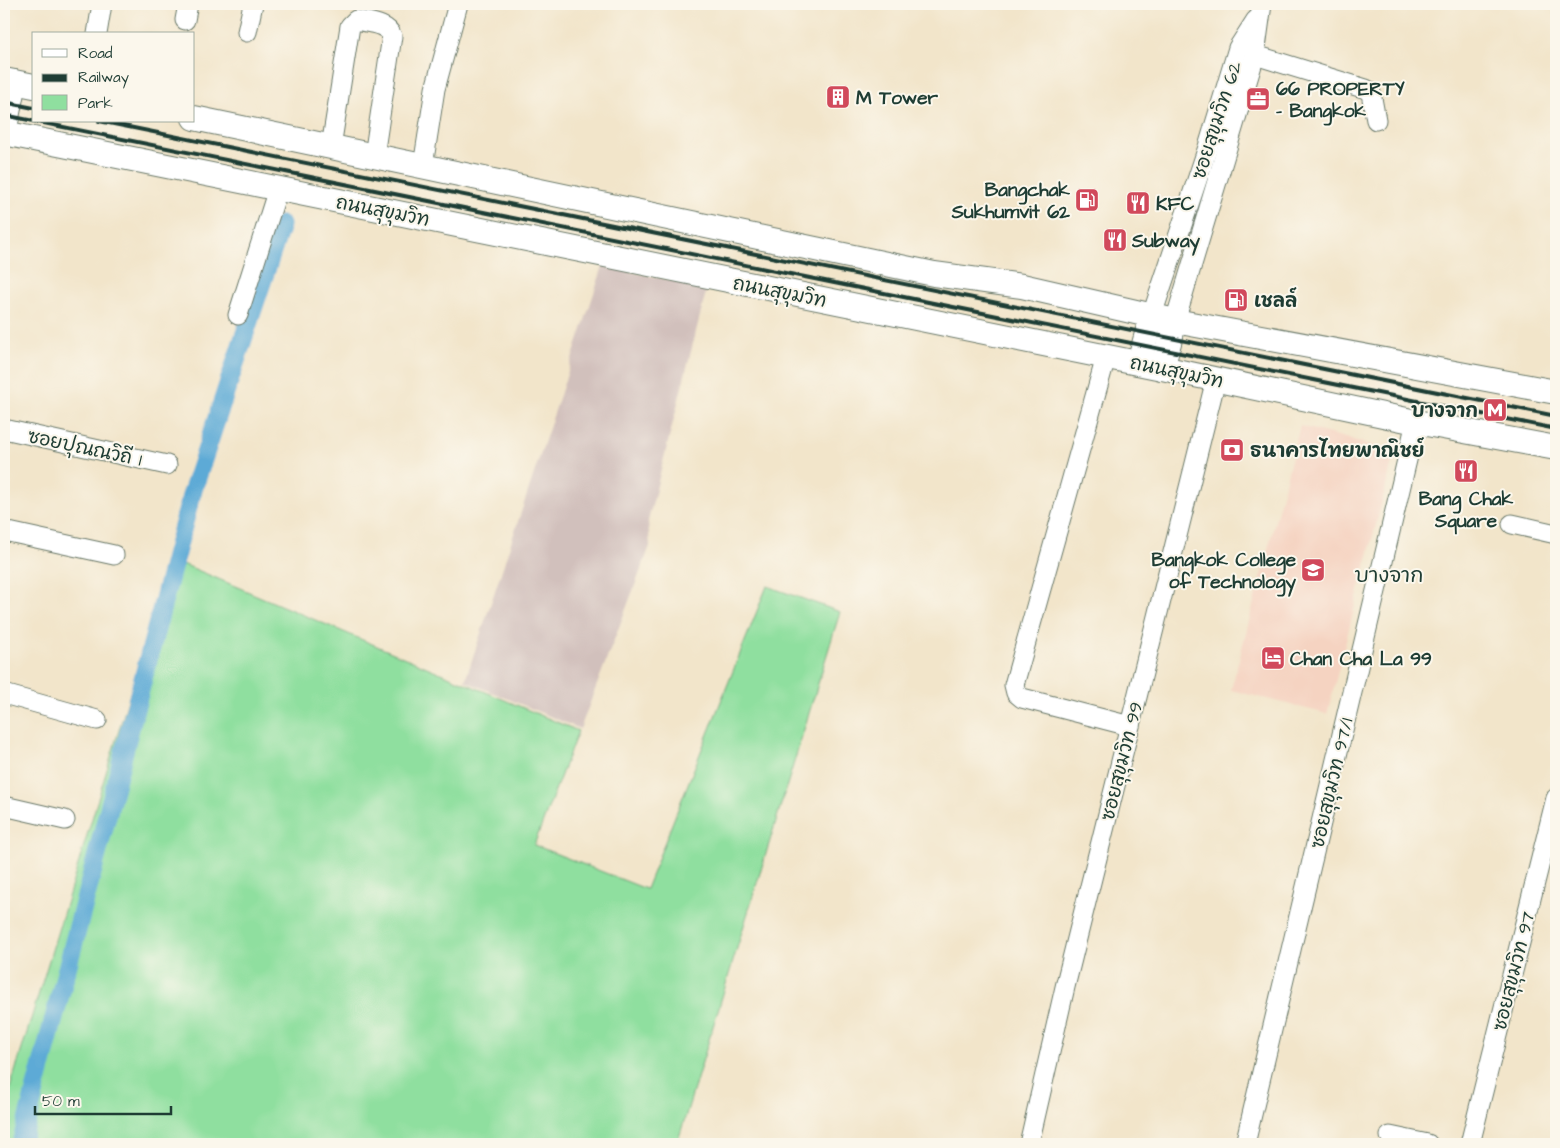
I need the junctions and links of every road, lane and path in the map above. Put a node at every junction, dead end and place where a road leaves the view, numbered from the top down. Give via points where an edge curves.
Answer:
1 (102, 4) edge
2 (252, 4) edge
3 (458, 4) edge
4 (1261, 9) edge
5 (97, 32) edge
6 (247, 32) dead end
7 (1255, 55) junction
8 (17, 83) edge
9 (195, 118) edge
10 (1376, 120) dead end
11 (4, 133) edge
12 (331, 147) junction
13 (374, 156) junction
14 (423, 166) junction
15 (278, 189) junction
16 (238, 315) dead end
17 (1152, 315) junction
18 (1175, 320) junction
19 (1106, 357) junction
20 (1139, 363) junction
21 (1162, 368) junction
22 (1216, 379) junction
23 (1556, 392) edge
24 (1416, 422) junction
25 (4, 430) edge
26 (1556, 448) edge
27 (167, 464) dead end
28 (1512, 524) dead end
29 (4, 530) edge
30 (1556, 534) edge
31 (114, 555) dead end
32 (4, 694) edge
33 (97, 720) dead end
34 (1130, 726) junction
35 (1556, 798) edge
36 (4, 806) edge
37 (65, 820) dead end
38 (1390, 1136) dead end
39 (1029, 1144) edge
40 (1245, 1144) edge
41 (1428, 1144) edge
42 (1470, 1144) edge

1 - 5 street
2 - 6 street
3 - 14 street via 434,89
4 - 7 street, ซอยสุขุมวิท 62
4 - 17 street, ซอยสุขุมวิท 62 via 1238,48
7 - 10 street via 1366,89 1371,93
7 - 18 street, ซอยสุขุมวิท 62
8 - 11 main road
9 - 12 main road
11 - 15 main road, ถนนสุขุมวิท
12 - 13 main road
12 - 13 street via 350,26 356,20 385,27 392,36
13 - 14 main road
14 - 17 main road via 925,272 1022,286
15 - 16 street
15 - 19 main road, ถนนสุขุมวิท
17 - 18 main road
17 - 20 main road
18 - 21 main road
18 - 23 main road
19 - 20 main road, ถนนสุขุมวิท
19 - 34 street via 1014,684 1016,693 1022,698
20 - 21 main road, ถนนสุขุมวิท
21 - 22 main road, ถนนสุขุมวิท
22 - 24 main road, ถนนสุขุมวิท
22 - 34 street, ซอยสุขุมวิท 99
24 - 26 main road, ถนนสุขุมวิท
24 - 40 street, ซอยสุขุมวิท 97/1
25 - 27 street, ซอยปุณณวิถี 1
28 - 30 street
29 - 31 street
32 - 33 street
34 - 39 street, ซอยสุขุมวิท 99
35 - 42 street, ซอยสุขุมวิท 97
36 - 37 street
38 - 41 street

